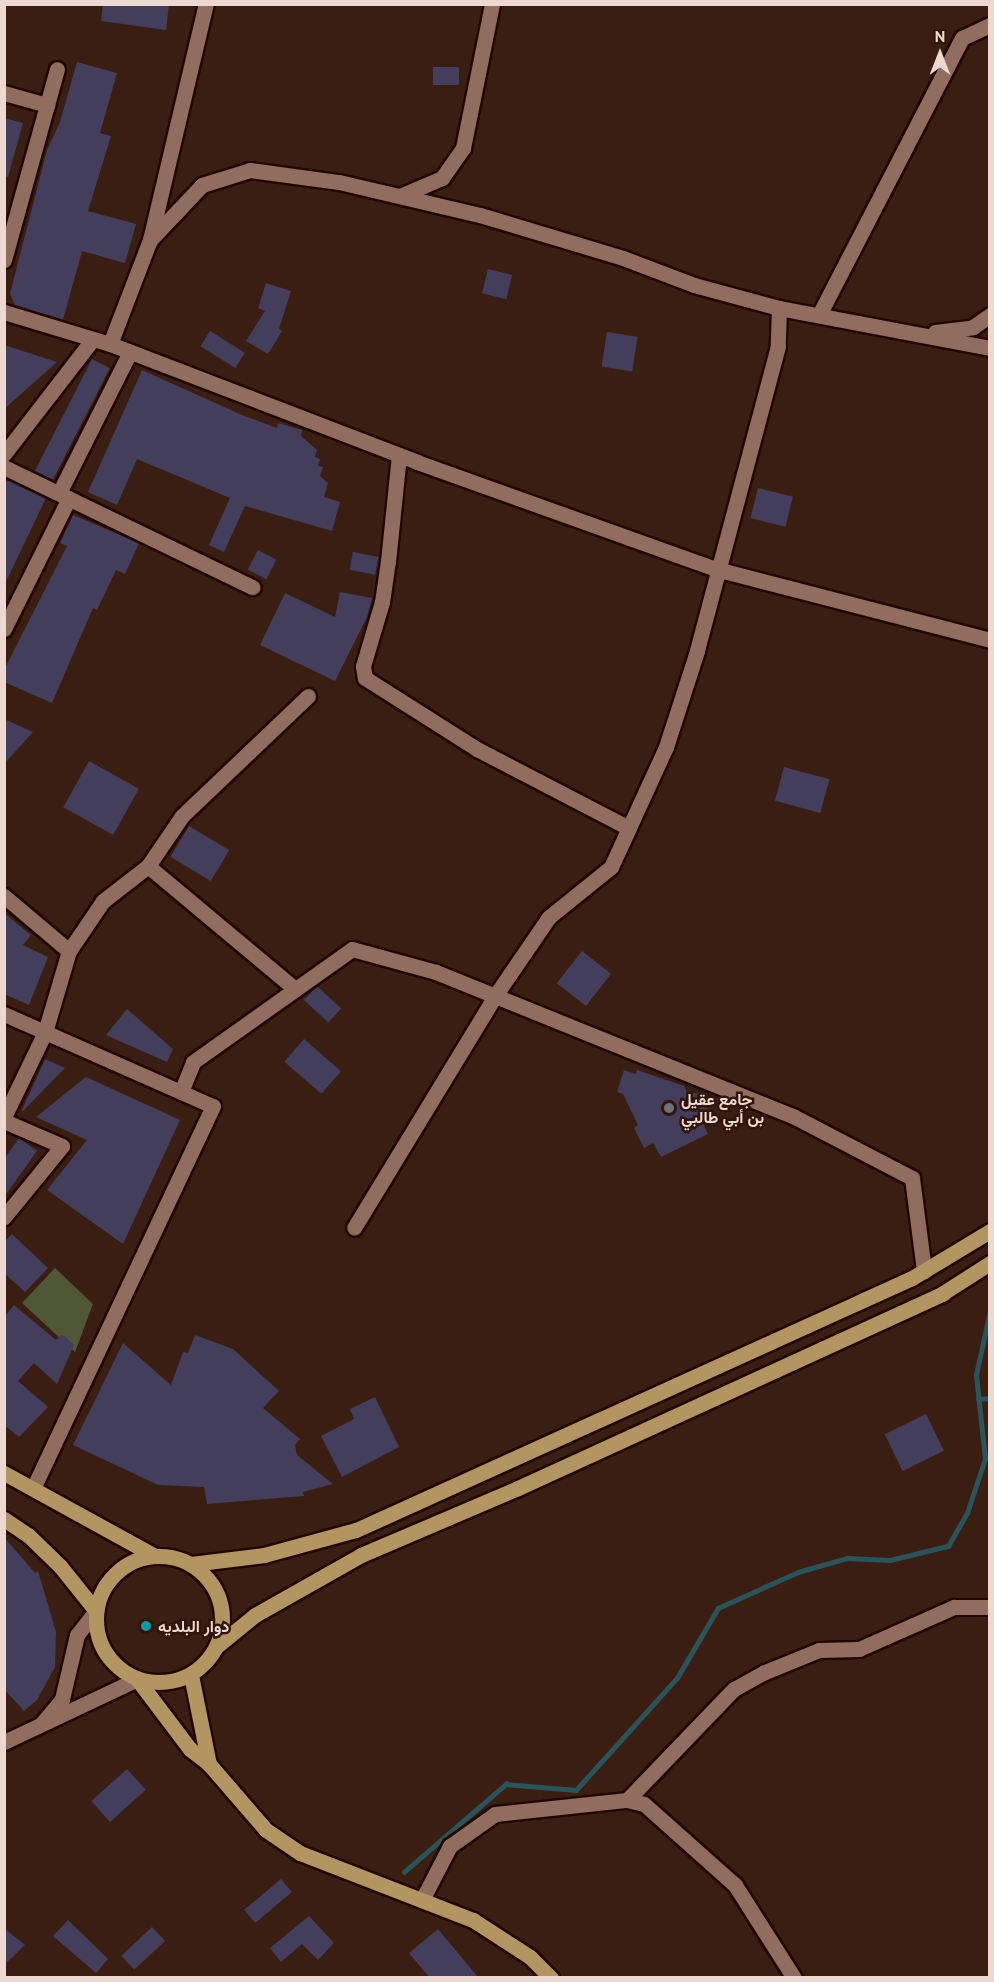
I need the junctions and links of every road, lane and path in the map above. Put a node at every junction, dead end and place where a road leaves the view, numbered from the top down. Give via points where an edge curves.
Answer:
1 (206, 4) edge
2 (492, 4) edge
3 (990, 25) edge
4 (57, 69) dead end
5 (4, 93) edge
6 (47, 105) junction
7 (400, 196) junction
8 (150, 240) junction
9 (4, 260) edge
10 (780, 308) junction
11 (4, 312) edge
12 (819, 315) junction
13 (990, 315) edge
14 (921, 334) junction
15 (93, 339) junction
16 (110, 344) junction
17 (990, 348) edge
18 (130, 352) junction
19 (4, 454) edge
20 (399, 455) junction
21 (4, 467) edge
22 (64, 495) junction
23 (716, 569) junction
24 (252, 587) dead end
25 (4, 629) edge
26 (990, 640) edge
27 (308, 696) dead end
28 (629, 828) junction
29 (148, 866) junction
30 (4, 896) edge
31 (69, 951) junction
32 (295, 989) junction
33 (495, 996) junction
34 (4, 1014) edge
35 (45, 1032) junction
36 (181, 1092) junction
37 (4, 1119) edge
38 (10, 1199) edge
39 (4, 1217) edge
40 (354, 1228) dead end
41 (990, 1231) edge
42 (990, 1263) edge
43 (924, 1271) junction
44 (4, 1473) edge
45 (33, 1489) junction
46 (4, 1519) edge
47 (153, 1555) junction
48 (191, 1564) junction
49 (990, 1607) edge
50 (96, 1611) junction
51 (218, 1646) junction
52 (191, 1675) junction
53 (137, 1679) junction
54 (38, 1727) junction
55 (4, 1742) edge
56 (209, 1764) junction
57 (627, 1800) junction
58 (423, 1898) junction
59 (551, 1977) edge
60 (794, 1977) edge

1 - 8 street
2 - 7 street via 463,148 441,178
3 - 12 street via 962,38
4 - 6 street
5 - 6 street
6 - 9 street
7 - 8 street via 339,182 250,170 202,185
7 - 10 street via 480,215 623,258 694,285
8 - 16 street
10 - 12 street
10 - 23 street via 778,346
11 - 15 street
12 - 14 street
13 - 14 street via 973,327
14 - 17 street
15 - 16 street
15 - 19 street
16 - 18 street
18 - 20 street
18 - 22 street
20 - 23 street
20 - 28 street via 382,602 363,666 365,678 477,749
21 - 22 street
22 - 24 street
22 - 25 street
23 - 26 street
23 - 28 street via 697,651 666,747
27 - 29 street via 182,816
28 - 33 street via 611,867 549,917
29 - 31 street via 103,901
29 - 32 street
30 - 31 street
31 - 35 street
32 - 33 street via 352,948 436,972
32 - 36 street via 193,1062
33 - 40 street
33 - 43 street via 793,1116 912,1178
34 - 35 street
35 - 36 street
35 - 37 street
36 - 45 street via 213,1106
37 - 38 street via 62,1146
38 - 39 street
41 - 43 main road
42 - 51 main road via 943,1293 518,1488 362,1554 255,1615
43 - 48 main road via 356,1530 264,1555
44 - 45 main road
45 - 47 main road
46 - 50 main road via 28,1534
47 - 48 main road
47 - 50 main road via 133,1561 115,1573 102,1590
48 - 51 main road via 209,1579 221,1600 223,1623
49 - 57 street via 954,1607 859,1649 819,1650 765,1672 734,1689
50 - 53 main road via 97,1632 105,1652 118,1668
50 - 54 street via 77,1635 62,1699
51 - 52 main road
52 - 53 main road via 173,1681
52 - 56 main road
53 - 54 street
53 - 56 main road via 190,1749
54 - 55 street
56 - 58 main road via 266,1830 300,1853
57 - 58 street via 495,1814 450,1846
57 - 60 street via 644,1804 735,1885
58 - 59 main road via 503,1938

